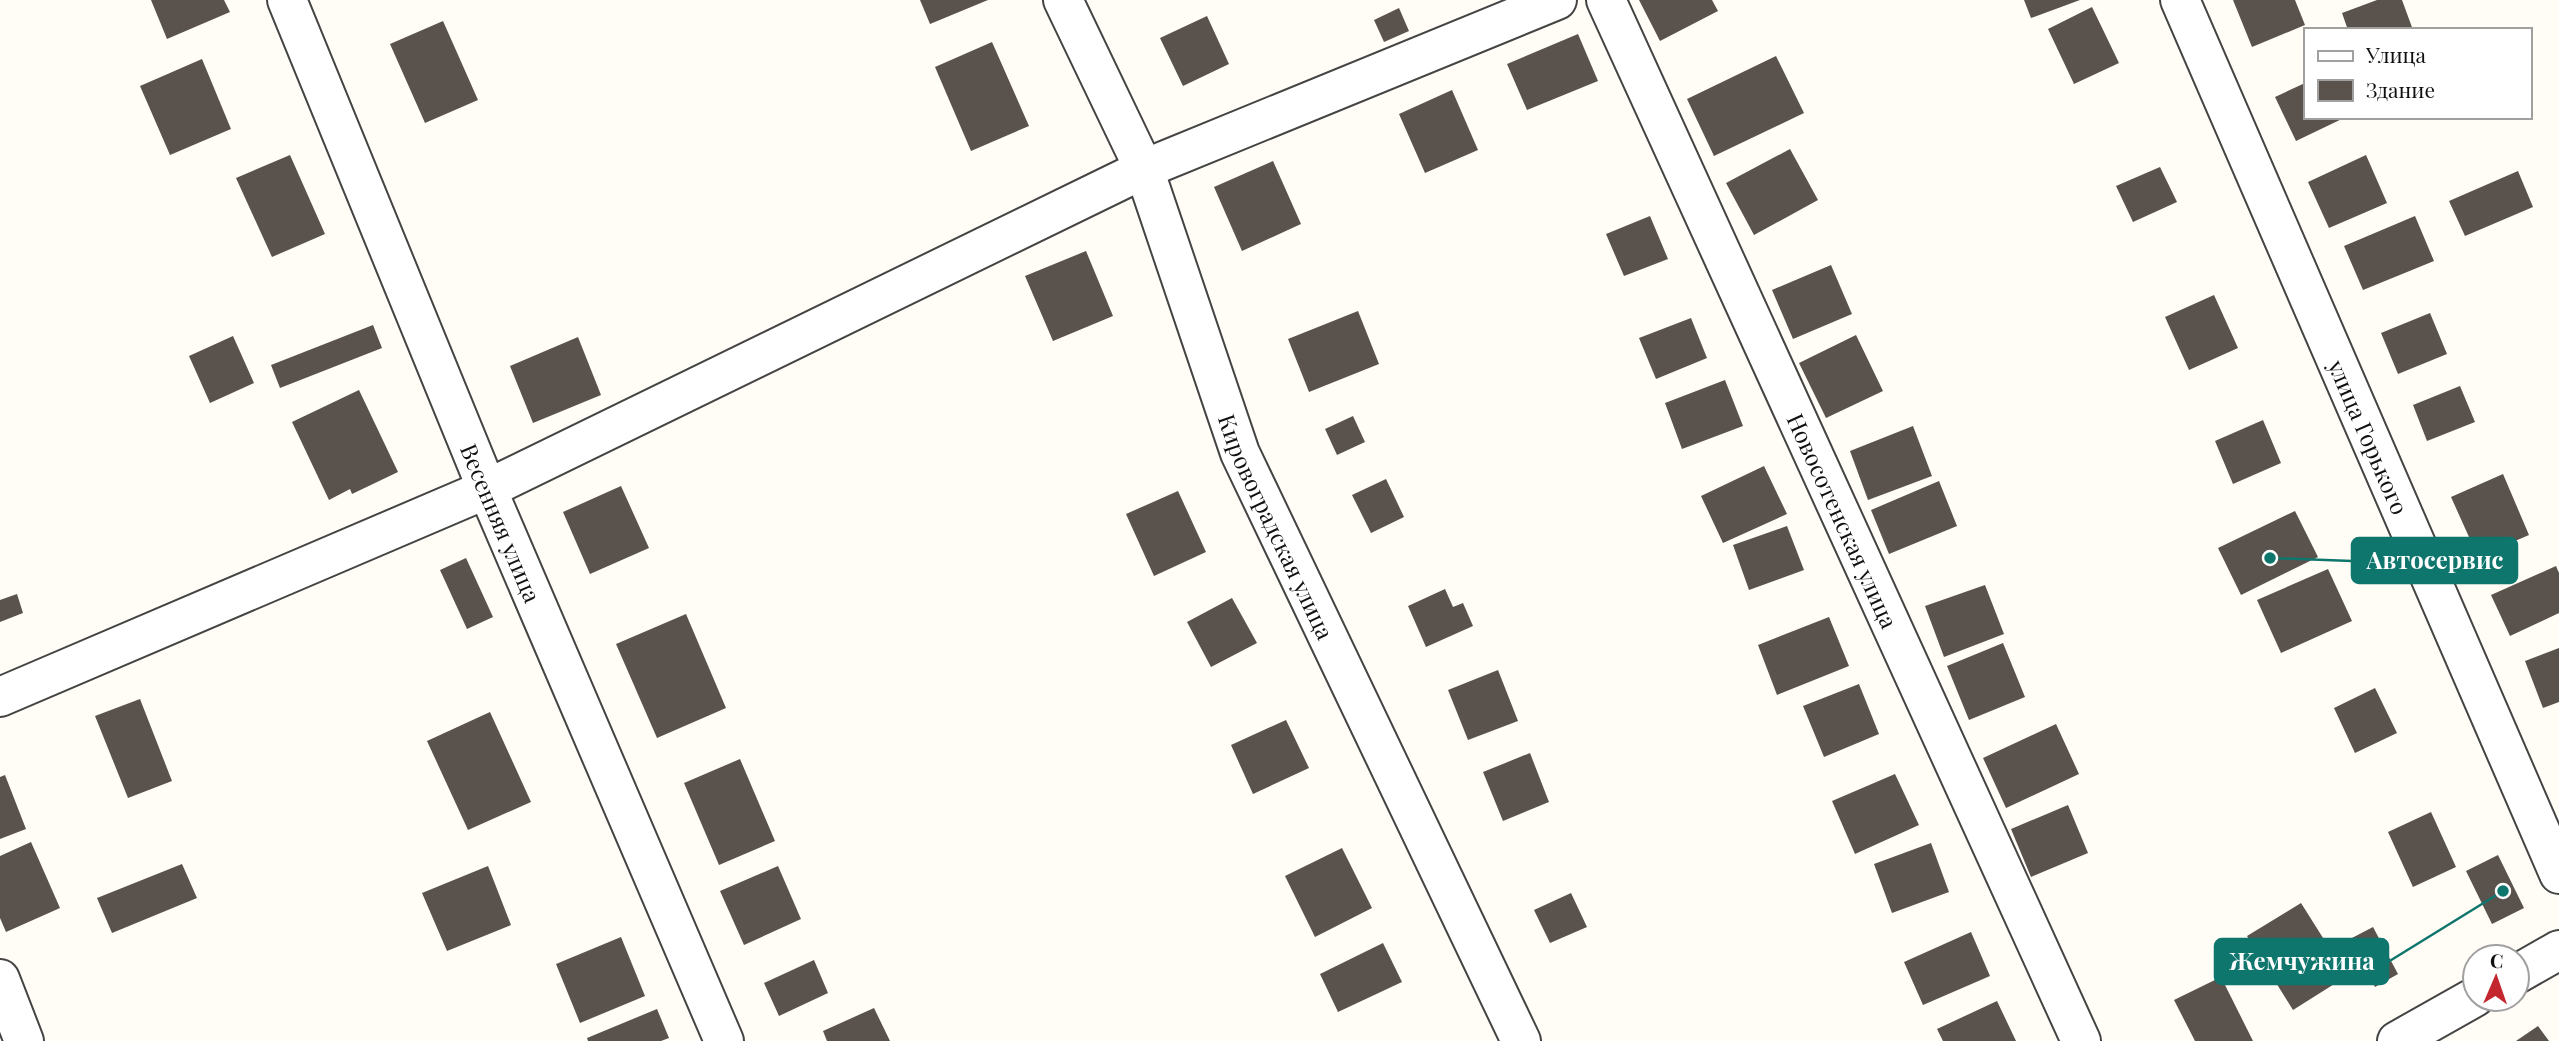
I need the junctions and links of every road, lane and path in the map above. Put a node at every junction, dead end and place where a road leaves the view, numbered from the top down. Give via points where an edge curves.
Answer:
1 (287, 0) edge
2 (1063, 0) edge
3 (1557, 0) edge
4 (1606, 0) edge
5 (2180, 0) edge
6 (1144, 169) junction
7 (487, 489) junction
8 (0, 697) edge
9 (2559, 874) edge
10 (2559, 950) edge
11 (2531, 966) edge
12 (0, 979) edge
13 (2461, 1005) edge
14 (24, 1041) edge
15 (724, 1041) edge
16 (1521, 1041) edge
17 (2081, 1041) edge
18 (2398, 1041) edge

1 - 7 street, Весенняя улица
2 - 6 street, Кировоградская улица
3 - 6 street
4 - 17 street, Новосотенская улица
5 - 9 street, улица Горького
6 - 7 street
6 - 16 street, Кировоградская улица via 1240,453
7 - 8 street
7 - 15 street, Весенняя улица
10 - 11 street
12 - 14 street
13 - 18 street

